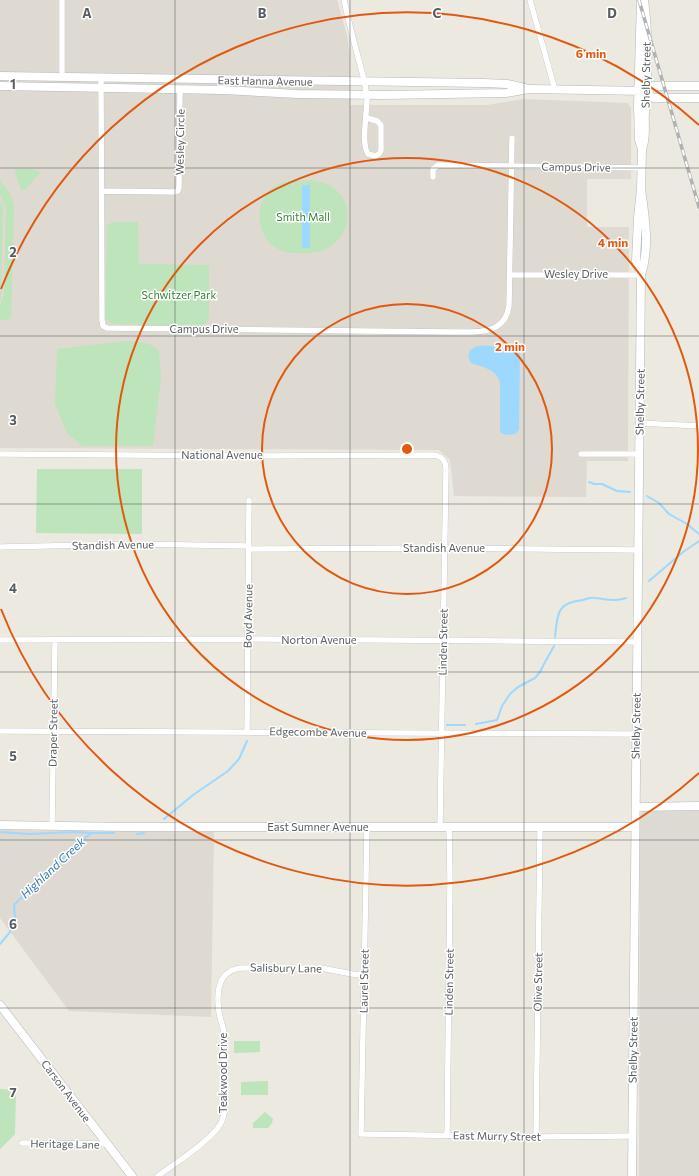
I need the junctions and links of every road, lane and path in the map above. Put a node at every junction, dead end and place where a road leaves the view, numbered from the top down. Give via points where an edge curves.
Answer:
1 (62, 0) edge
2 (344, 0) edge
3 (530, 0) edge
4 (641, 0) edge
5 (644, 0) edge
6 (0, 76) edge
7 (62, 77) junction
8 (101, 78) junction
9 (0, 86) edge
10 (699, 86) edge
11 (101, 88) junction
12 (180, 89) junction
13 (365, 89) junction
14 (529, 89) junction
15 (555, 90) junction
16 (642, 91) junction
17 (699, 98) edge
18 (367, 118) junction
19 (512, 138) dead end
20 (511, 166) junction
21 (641, 168) junction
22 (432, 177) dead end
23 (102, 191) junction
24 (510, 275) junction
25 (641, 275) junction
26 (639, 423) junction
27 (699, 426) edge
28 (0, 454) edge
29 (581, 454) dead end
30 (639, 454) junction
31 (443, 458) joint
32 (249, 500) dead end
33 (0, 547) edge
34 (249, 548) junction
35 (444, 548) junction
36 (638, 550) junction
37 (248, 639) junction
38 (0, 640) edge
39 (55, 640) junction
40 (443, 641) junction
41 (637, 642) junction
42 (0, 731) edge
43 (53, 731) junction
44 (247, 732) junction
45 (442, 734) junction
46 (636, 734) junction
47 (636, 806) junction
48 (699, 806) edge
49 (0, 825) edge
50 (52, 825) junction
51 (367, 827) junction
52 (440, 827) junction
53 (449, 827) junction
54 (540, 827) junction
55 (635, 827) junction
56 (232, 970) joint
57 (364, 975) junction
58 (0, 1005) edge
59 (361, 1134) joint
60 (447, 1136) junction
61 (632, 1136) junction
62 (536, 1137) junction
63 (22, 1143) dead end
64 (107, 1144) junction
65 (132, 1176) edge
66 (158, 1176) edge
67 (632, 1176) edge

1 - 7 street
2 - 13 street
3 - 15 street
4 - 16 main road, Shelby Street
5 - 16 main road, Shelby Street via 647,27
6 - 7 main road, East Hanna Avenue
7 - 8 main road, East Hanna Avenue
8 - 11 street, Campus Drive
8 - 13 main road, East Hanna Avenue
9 - 11 main road, East Hanna Avenue
10 - 16 main road, East Hanna Avenue via 653,86
11 - 12 main road, East Hanna Avenue
11 - 23 street, Campus Drive
12 - 13 main road, East Hanna Avenue via 298,94
12 - 23 street, Wesley Circle via 178,191
13 - 14 main road, East Hanna Avenue via 506,93
13 - 14 main road, East Hanna Avenue via 507,84
13 - 18 street
14 - 15 main road, East Hanna Avenue
15 - 16 main road, East Hanna Avenue
16 - 17 main road, East Hanna Avenue via 653,98
16 - 21 main road, Shelby Street via 645,141
18 - 18 street via 365,148 368,154 375,156 381,151 382,127 378,121
19 - 20 street
20 - 21 street, Campus Drive
20 - 22 street, Campus Drive via 438,165 433,169
20 - 24 street
21 - 25 main road, Shelby Street via 646,235 645,264
23 - 24 street, Campus Drive via 102,320 103,326 107,328 483,332 496,326 508,312
24 - 25 street, Wesley Drive
25 - 26 main road, Shelby Street
26 - 27 street
26 - 30 main road, Shelby Street
28 - 31 street, National Avenue via 434,455
29 - 30 street
30 - 36 main road, Shelby Street
31 - 35 street, Linden Street via 446,470
32 - 34 street, Boyd Avenue
33 - 34 street, Standish Avenue via 133,544
34 - 35 street, Standish Avenue
34 - 37 street, Boyd Avenue
35 - 36 street, Standish Avenue
35 - 40 street, Linden Street
36 - 41 main road, Shelby Street
37 - 39 street, Norton Avenue
37 - 40 street, Norton Avenue
37 - 44 street, Boyd Avenue
38 - 39 street, Norton Avenue
39 - 43 street, Draper Street
40 - 41 street, Norton Avenue
40 - 45 street, Linden Street
41 - 46 main road, Shelby Street
42 - 43 street, Edgecombe Avenue
43 - 44 street, Edgecombe Avenue
43 - 50 street, Draper Street
44 - 45 street, Edgecombe Avenue
45 - 46 street, Edgecombe Avenue
45 - 52 street, Linden Street
46 - 47 main road, Shelby Street
47 - 48 main road
47 - 55 main road, Shelby Street
49 - 50 main road, East Sumner Avenue
50 - 51 main road, East Sumner Avenue
51 - 52 main road, East Sumner Avenue
51 - 57 street, Laurel Street
52 - 53 main road, East Sumner Avenue
53 - 54 main road, East Sumner Avenue
53 - 60 street, Linden Street
54 - 55 main road, East Sumner Avenue
54 - 62 street, Olive Street
55 - 61 main road, Shelby Street
56 - 57 street, Salisbury Lane via 318,968
56 - 66 street, Teakwood Drive via 224,977 219,990 219,1012 224,1038 222,1121 214,1133
57 - 59 street, Laurel Street
58 - 64 main road, Carson Avenue
59 - 60 street, East Murry Street
60 - 62 street, East Murry Street
61 - 62 street, East Murry Street
61 - 67 main road, Shelby Street
63 - 64 street, Heritage Lane
64 - 65 main road, Carson Avenue

